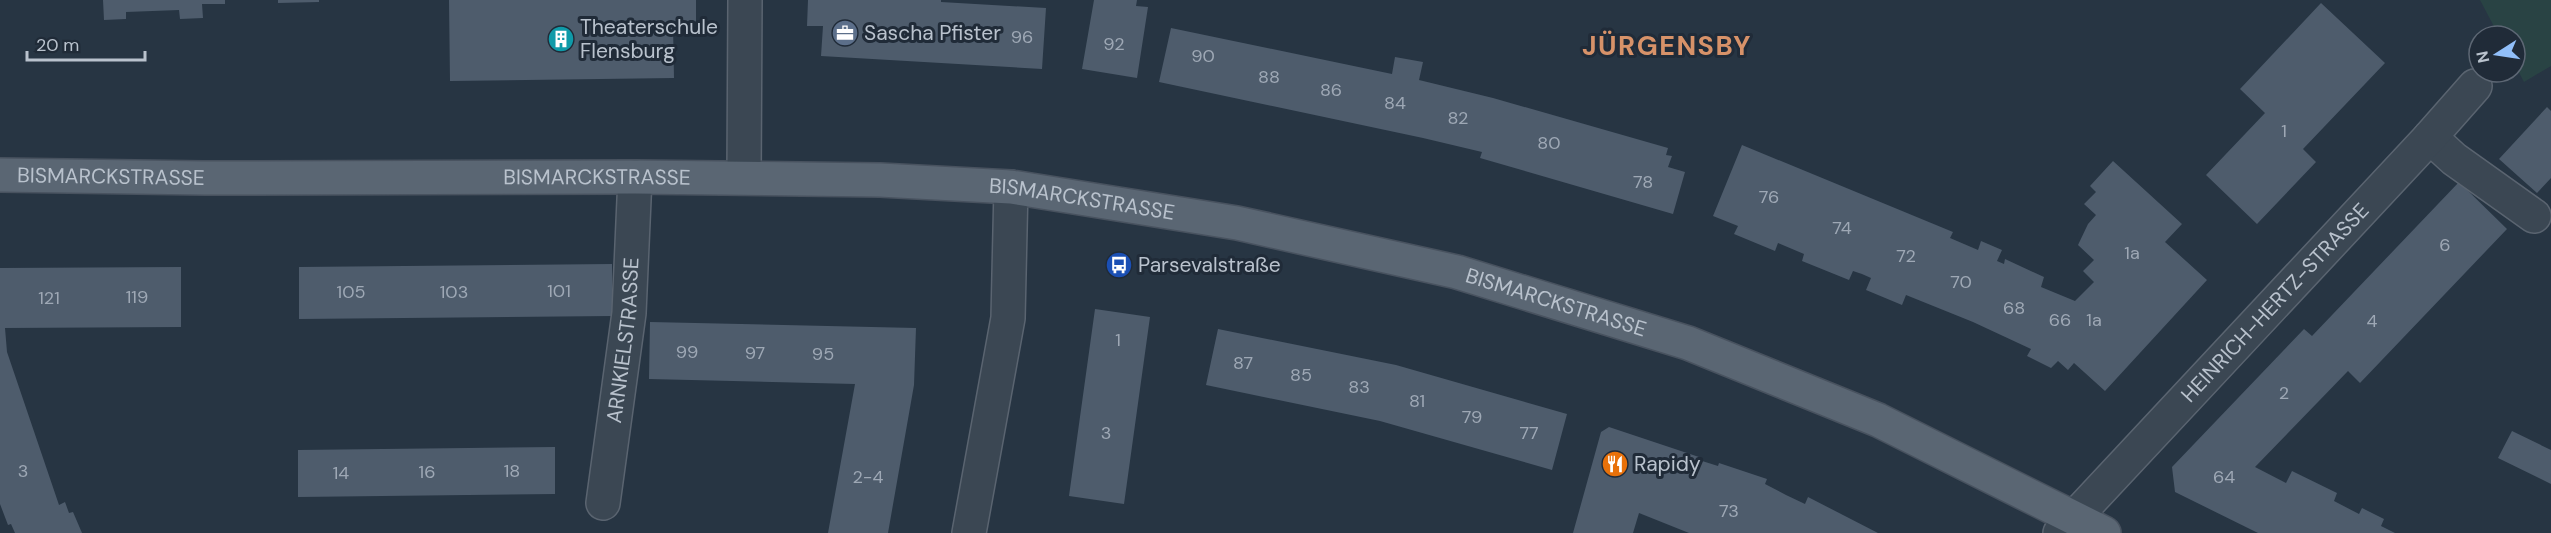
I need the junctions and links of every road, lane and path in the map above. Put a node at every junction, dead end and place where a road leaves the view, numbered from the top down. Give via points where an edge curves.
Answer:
1 (745, 0) edge
2 (2475, 86) dead end
3 (2430, 137) junction
4 (0, 175) edge
5 (635, 177) junction
6 (744, 177) junction
7 (1011, 187) junction
8 (2534, 216) dead end
9 (603, 503) dead end
10 (2067, 525) edge
11 (969, 533) edge
12 (2104, 533) edge

1 - 6 street
2 - 3 street, HEINRICH-HERTZ-STRASSE
3 - 8 street via 2454,159
3 - 10 street, HEINRICH-HERTZ-STRASSE
4 - 5 main road, BISMARCKSTRASSE
5 - 6 main road, BISMARCKSTRASSE
5 - 9 street, ARNKIELSTRASSE via 629,313
6 - 7 main road, BISMARCKSTRASSE
7 - 10 main road, BISMARCKSTRASSE via 1237,223 1457,272 1688,343 1878,420
7 - 11 street via 1008,318
10 - 12 main road, BISMARCKSTRASSE

